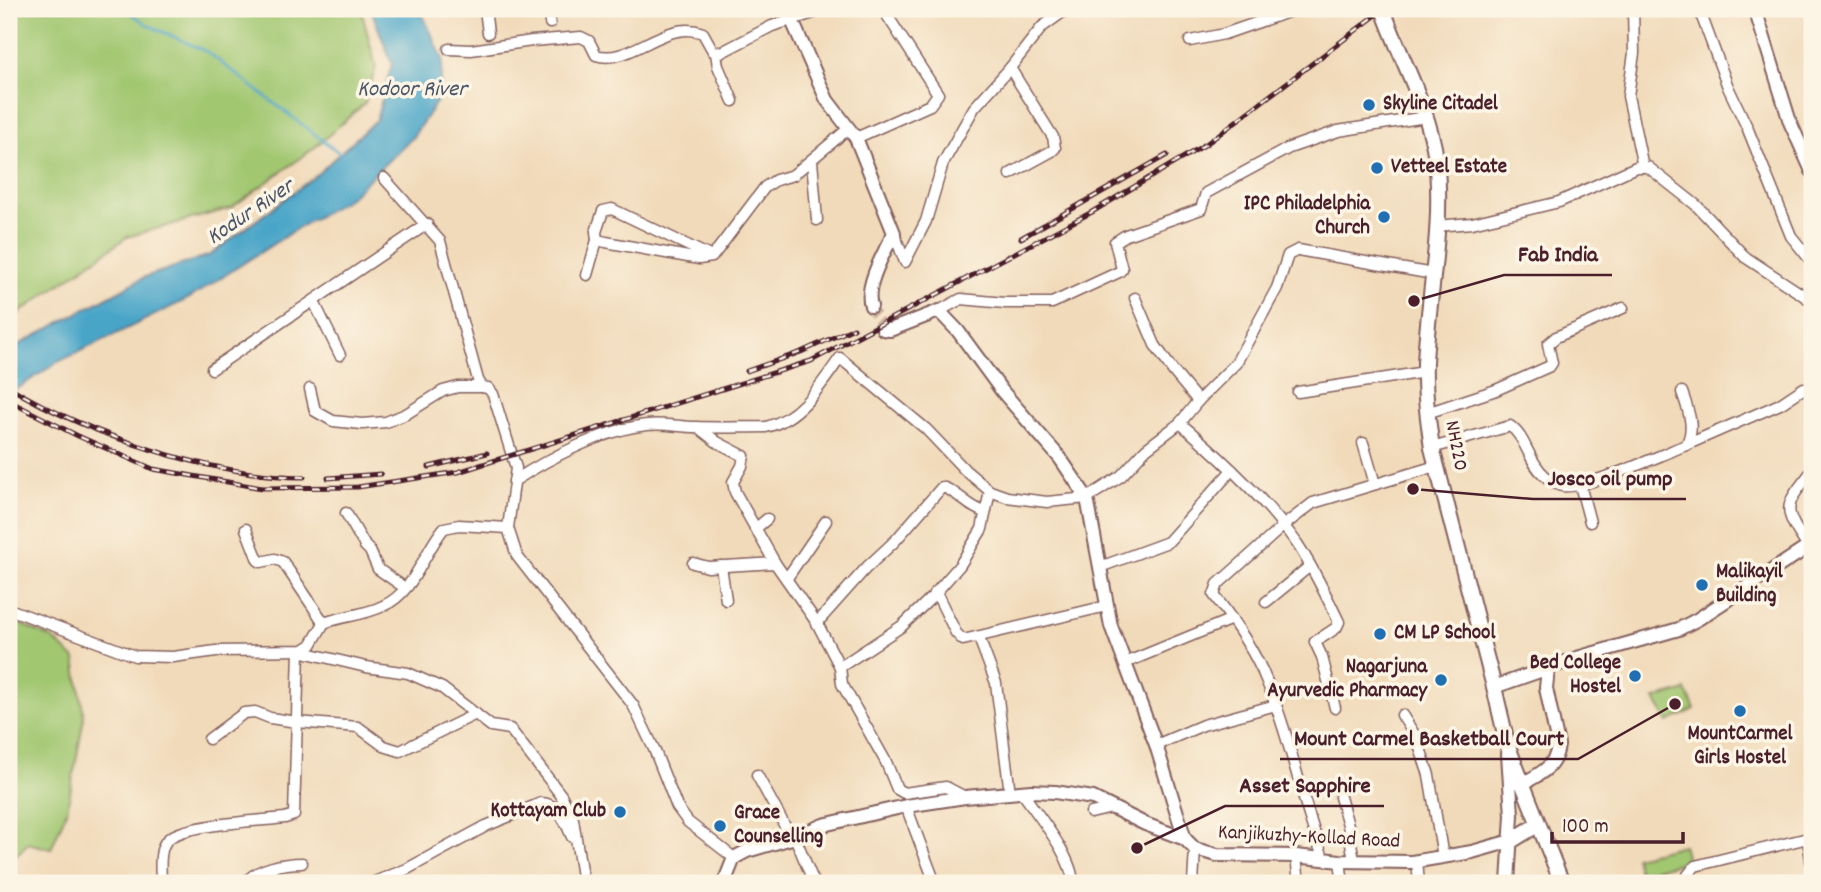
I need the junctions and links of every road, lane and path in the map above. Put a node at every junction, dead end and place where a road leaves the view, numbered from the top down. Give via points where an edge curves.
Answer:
1 (485, 9) edge
2 (549, 9) edge
3 (826, 9) edge
4 (883, 9) edge
5 (1068, 9) edge
6 (1297, 9) edge
7 (1633, 9) edge
8 (1699, 9) edge
9 (1755, 9) edge
10 (1383, 11) edge
11 (789, 14) edge
12 (550, 23) dead end
13 (488, 33) dead end
14 (1190, 41) dead end
15 (449, 49) dead end
16 (716, 53) junction
17 (1010, 68) junction
18 (733, 101) dead end
19 (1426, 117) junction
20 (852, 134) junction
21 (812, 161) junction
22 (1643, 167) junction
23 (1812, 171) edge
24 (1010, 174) dead end
25 (384, 178) dead end
26 (817, 220) dead end
27 (427, 225) junction
28 (1436, 226) junction
29 (894, 233) junction
30 (597, 240) junction
31 (712, 257) junction
32 (1812, 262) edge
33 (1433, 274) junction
34 (587, 275) dead end
35 (1135, 298) dead end
36 (1812, 301) edge
37 (314, 302) junction
38 (871, 306) tunnel mouth
39 (1623, 308) dead end
40 (939, 311) junction
41 (883, 330) dead end
42 (340, 355) dead end
43 (212, 369) dead end
44 (1425, 372) junction
45 (482, 387) junction
46 (1804, 388) dead end
47 (310, 389) dead end
48 (1298, 392) dead end
49 (1682, 392) dead end
50 (1198, 401) junction
51 (1427, 413) junction
52 (1180, 423) junction
53 (698, 428) junction
54 (1363, 443) dead end
55 (1686, 446) junction
56 (1432, 448) junction
57 (1436, 466) junction
58 (1231, 470) junction
59 (1812, 471) edge
60 (514, 481) junction
61 (1375, 484) junction
62 (1580, 485) junction
63 (990, 491) junction
64 (1087, 498) junction
65 (985, 512) junction
66 (346, 513) dead end
67 (767, 519) dead end
68 (827, 521) dead end
69 (1590, 522) dead end
70 (1283, 526) junction
71 (508, 528) junction
72 (246, 529) dead end
73 (755, 529) junction
74 (1811, 548) edge
75 (692, 563) dead end
76 (775, 563) junction
77 (721, 566) junction
78 (1310, 566) junction
79 (1100, 567) junction
80 (787, 578) junction
81 (405, 588) junction
82 (936, 592) junction
83 (726, 600) dead end
84 (1266, 602) dead end
85 (1107, 606) junction
86 (9, 609) edge
87 (1231, 618) junction
88 (324, 623) junction
89 (817, 623) junction
90 (979, 638) junction
91 (299, 651) junction
92 (1125, 663) junction
93 (840, 667) junction
94 (1548, 669) junction
95 (1494, 687) junction
96 (1276, 705) junction
97 (1335, 708) dead end
98 (475, 714) junction
99 (1402, 715) dead end
100 (297, 722) junction
101 (209, 740) dead end
102 (1156, 745) junction
103 (1508, 747) junction
104 (757, 775) dead end
105 (1522, 784) junction
106 (1016, 792) junction
107 (965, 797) junction
108 (1340, 797) dead end
109 (906, 806) junction
110 (1112, 808) junction
111 (1091, 813) dead end
112 (1537, 825) junction
113 (794, 838) junction
114 (1810, 838) edge
115 (1185, 839) junction
116 (1511, 841) junction
117 (576, 847) junction
118 (1195, 849) junction
119 (1296, 856) junction
120 (1324, 857) junction
121 (1443, 857) junction
122 (734, 858) junction
123 (1340, 860) junction
124 (1354, 861) junction
125 (1417, 861) junction
126 (302, 863) dead end
127 (1812, 868) edge
128 (162, 883) edge
129 (245, 883) edge
130 (372, 883) edge
131 (583, 883) edge
132 (724, 883) edge
133 (814, 883) edge
134 (935, 883) edge
135 (1073, 883) edge
136 (1192, 883) edge
137 (1299, 883) edge
138 (1343, 883) edge
139 (1419, 883) edge
140 (1508, 883) edge
141 (1562, 883) edge
142 (1689, 883) edge

1 - 13 street
2 - 12 street
3 - 11 street
4 - 20 street via 938,94 930,105
5 - 17 street via 1041,27
6 - 14 street
7 - 22 street via 1628,96
8 - 32 street via 1791,236
9 - 23 main road via 1790,122
10 - 19 highway, NH220
11 - 16 street
11 - 20 main road via 827,100
15 - 16 street via 581,37 600,57 618,55 685,30 703,33
16 - 18 street
17 - 24 street via 1055,144 1052,151
17 - 29 street via 974,108 943,163 926,221 905,262
19 - 28 highway, NH220 via 1436,165
19 - 40 street via 1338,131 1289,148 1206,193 1201,209 1115,242 1119,272 1052,303 961,299
20 - 21 street
20 - 29 main road
21 - 26 street
21 - 31 street via 765,187
22 - 28 street via 1559,202 1472,223
22 - 36 street via 1696,205 1745,257
25 - 27 street
27 - 37 street
27 - 45 street via 440,241
28 - 33 highway, NH220
29 - 38 main road via 869,292
30 - 31 street via 699,259
30 - 31 street via 603,211 611,209
30 - 34 street
33 - 44 highway, NH220
33 - 50 street via 1298,250 1288,255 1277,288 1236,363
35 - 50 street via 1155,345
37 - 42 street
37 - 43 street
39 - 51 street via 1556,337 1548,344 1550,366
40 - 41 main road
40 - 64 main road via 1060,458
44 - 48 street
44 - 51 highway, NH220
45 - 47 street via 443,391 406,414 362,424 333,421 315,411
45 - 60 street via 493,394 516,468
46 - 55 street via 1780,404
49 - 55 street via 1691,419
50 - 52 street
51 - 56 highway, NH220
52 - 58 street
52 - 64 street via 1121,476
53 - 60 street via 648,425 622,430 545,461
53 - 63 street via 775,425 815,393 840,358 926,429
53 - 73 street via 744,456 733,486
54 - 61 street
55 - 62 street
56 - 57 highway, NH220
56 - 62 street via 1510,426 1544,475 1560,486
57 - 61 street
57 - 95 highway, NH220
58 - 70 street
58 - 79 street via 1168,542
59 - 74 street via 1789,500 1794,526
60 - 71 street
61 - 70 street via 1313,503
62 - 69 street
63 - 64 street via 1047,502
63 - 65 street
64 - 79 main road
65 - 82 street via 982,529 960,565
65 - 89 street via 942,487
66 - 81 street via 378,569
67 - 73 street
68 - 80 street
70 - 78 street
70 - 87 street via 1218,584 1214,595
71 - 81 street via 444,528
71 - 122 street via 517,556 633,705 677,807 688,822
72 - 88 street via 258,560 283,562
73 - 76 street
74 - 94 main road via 1679,629
75 - 77 street
76 - 77 street
76 - 80 street
77 - 83 street
78 - 84 street
78 - 97 street via 1339,622 1315,642
79 - 85 main road
80 - 89 street
81 - 88 street via 382,607
82 - 90 street via 956,633 963,640
82 - 93 street via 902,626
85 - 90 street
85 - 92 main road
86 - 91 street via 135,656
87 - 92 street
87 - 96 street
88 - 91 street via 311,645
89 - 93 street
90 - 106 street via 996,683
91 - 98 street via 408,673 442,688
91 - 100 street
92 - 102 main road
93 - 107 street via 842,684 897,789 904,793 946,787
94 - 95 main road
94 - 105 main road via 1546,688 1557,754 1548,769
95 - 103 highway, NH220
96 - 102 street via 1203,725
96 - 120 street
98 - 100 street via 400,751 384,746 358,727
98 - 117 street via 491,726 510,729 561,795 573,819
99 - 121 street via 1417,739 1429,775
100 - 101 street via 244,713
100 - 128 street via 294,815 209,826 172,836 163,846
102 - 115 main road
103 - 105 highway, NH220
103 - 116 main road
104 - 113 street
105 - 112 highway, NH220
106 - 107 main road, Kanjikuzhy-Kollad Road
106 - 110 main road, Kanjikuzhy-Kollad Road via 1093,798
106 - 135 street via 1061,850
107 - 109 main road, Kanjikuzhy-Kollad Road
108 - 124 street
109 - 113 main road, Kanjikuzhy-Kollad Road via 823,825
109 - 134 street
110 - 111 street
110 - 115 main road, Kanjikuzhy-Kollad Road
112 - 116 highway
112 - 141 highway, NH220
113 - 122 main road, Kanjikuzhy-Kollad Road
113 - 133 street
114 - 127 street
114 - 142 street via 1695,866 1688,875
115 - 118 main road, Kanjikuzhy-Kollad Road
116 - 121 main road, Kanjikuzhy-Kollad Road
116 - 140 main road
117 - 130 street via 558,811 541,803
117 - 131 street
118 - 119 main road, Kanjikuzhy-Kollad Road via 1217,855
118 - 136 street
119 - 120 main road, Kanjikuzhy-Kollad Road
119 - 137 street
120 - 123 main road, Kanjikuzhy-Kollad Road
121 - 125 main road, Kanjikuzhy-Kollad Road
122 - 132 main road
123 - 124 main road, Kanjikuzhy-Kollad Road
123 - 138 street
124 - 125 main road, Kanjikuzhy-Kollad Road
125 - 139 street
126 - 129 street via 286,863 249,877

